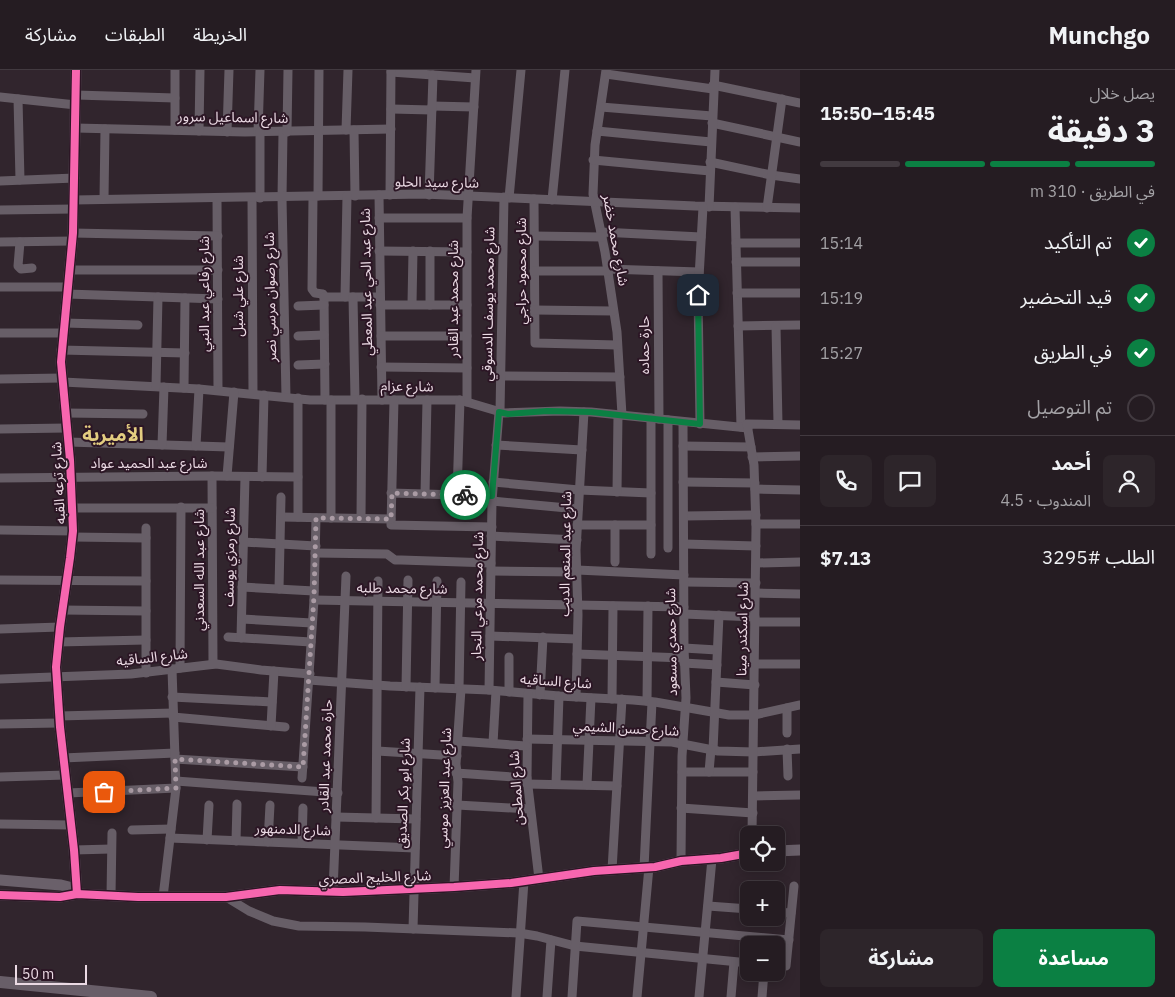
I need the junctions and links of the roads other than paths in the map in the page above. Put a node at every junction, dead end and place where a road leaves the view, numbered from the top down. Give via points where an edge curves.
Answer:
1 (76, 70) edge
2 (175, 70) edge
3 (200, 70) edge
4 (229, 70) edge
5 (260, 70) edge
6 (288, 70) edge
7 (319, 70) edge
8 (348, 70) edge
9 (521, 70) edge
10 (565, 70) edge
11 (714, 70) edge
12 (391, 71) edge
13 (606, 72) edge
14 (476, 74) edge
15 (433, 75) junction
16 (713, 87) junction
17 (0, 97) edge
18 (175, 98) junction
19 (18, 99) junction
20 (76, 100) junction
21 (782, 100) junction
22 (800, 103) edge
23 (601, 107) junction
24 (432, 108) junction
25 (474, 108) junction
26 (391, 109) junction
27 (712, 120) junction
28 (75, 128) junction
29 (105, 128) junction
30 (391, 129) junction
31 (175, 130) junction
32 (350, 130) junction
33 (199, 131) junction
34 (318, 131) junction
35 (597, 131) junction
36 (227, 132) junction
37 (259, 132) junction
38 (285, 132) junction
39 (777, 137) junction
40 (711, 142) junction
41 (800, 142) edge
42 (593, 160) junction
43 (710, 166) junction
44 (771, 175) junction
45 (75, 178) junction
46 (800, 179) edge
47 (20, 180) junction
48 (0, 181) edge
49 (379, 195) junction
50 (390, 195) junction
51 (429, 195) junction
52 (316, 196) junction
53 (351, 196) junction
54 (468, 196) junction
55 (217, 198) junction
56 (256, 198) junction
57 (282, 198) junction
58 (506, 198) junction
59 (104, 199) junction
60 (534, 199) junction
61 (552, 200) junction
62 (594, 201) junction
63 (74, 204) junction
64 (706, 207) junction
65 (735, 207) junction
66 (768, 208) junction
67 (800, 208) edge
68 (0, 210) edge
69 (378, 218) junction
70 (467, 218) junction
71 (601, 235) junction
72 (218, 236) junction
73 (534, 236) junction
74 (73, 237) junction
75 (701, 237) junction
76 (0, 242) edge
77 (20, 242) junction
78 (800, 243) edge
79 (736, 244) junction
80 (379, 251) junction
81 (413, 251) junction
82 (430, 251) junction
83 (467, 252) junction
84 (736, 262) junction
85 (800, 262) edge
86 (32, 268) dead end
87 (70, 270) junction
88 (218, 270) junction
89 (607, 270) junction
90 (534, 271) junction
91 (658, 271) junction
92 (699, 272) junction
93 (0, 287) edge
94 (68, 291) junction
95 (737, 293) junction
96 (800, 293) edge
97 (158, 297) junction
98 (349, 297) junction
99 (185, 298) junction
100 (218, 299) junction
101 (324, 301) junction
102 (380, 301) junction
103 (412, 304) junction
104 (430, 305) junction
105 (467, 305) junction
106 (298, 306) dead end
107 (534, 310) junction
108 (614, 311) junction
109 (138, 325) dead end
110 (800, 325) edge
111 (738, 326) junction
112 (776, 326) junction
113 (63, 328) junction
114 (0, 333) edge
115 (324, 335) junction
116 (298, 336) dead end
117 (381, 336) junction
118 (467, 336) junction
119 (617, 345) junction
120 (61, 350) junction
121 (156, 352) junction
122 (185, 353) junction
123 (298, 364) dead end
124 (325, 364) junction
125 (381, 367) junction
126 (467, 368) junction
127 (500, 376) junction
128 (620, 377) junction
129 (0, 379) edge
130 (63, 380) junction
131 (160, 386) junction
132 (184, 388) junction
133 (199, 389) junction
134 (218, 390) junction
135 (234, 392) junction
136 (253, 393) junction
137 (264, 394) junction
138 (286, 397) junction
139 (298, 398) junction
140 (358, 399) junction
141 (328, 400) junction
142 (382, 400) junction
143 (394, 400) junction
144 (427, 400) junction
145 (464, 401) junction
146 (499, 412) junction
147 (584, 412) junction
148 (66, 414) junction
149 (143, 414) dead end
150 (620, 415) junction
151 (659, 419) junction
152 (683, 422) junction
153 (700, 424) junction
154 (778, 424) junction
155 (800, 425) edge
156 (745, 426) junction
157 (67, 428) junction
158 (0, 429) edge
159 (68, 442) junction
160 (162, 445) junction
161 (496, 445) junction
162 (196, 446) junction
163 (683, 446) junction
164 (229, 447) junction
165 (751, 447) junction
166 (582, 450) junction
167 (800, 456) edge
168 (752, 457) junction
169 (212, 476) junction
170 (227, 476) junction
171 (71, 477) junction
172 (245, 477) junction
173 (262, 477) junction
174 (298, 477) junction
175 (0, 478) edge
176 (493, 482) junction
177 (684, 482) junction
178 (755, 486) junction
179 (579, 490) junction
180 (800, 490) edge
181 (617, 492) junction
182 (392, 493) junction
183 (651, 493) junction
184 (425, 494) junction
185 (457, 495) junction
186 (281, 497) dead end
187 (492, 498) junction
188 (181, 507) junction
189 (73, 508) junction
190 (212, 508) junction
191 (578, 509) junction
192 (684, 516) junction
193 (280, 517) junction
194 (298, 518) junction
195 (316, 518) junction
196 (331, 518) junction
197 (361, 518) junction
198 (756, 520) junction
199 (391, 522) junction
200 (577, 524) junction
201 (800, 524) edge
202 (615, 525) junction
203 (651, 525) junction
204 (146, 528) dead end
205 (0, 530) edge
206 (492, 532) junction
207 (72, 534) junction
208 (668, 537) junction
209 (146, 538) junction
210 (577, 540) junction
211 (684, 541) junction
212 (244, 542) junction
213 (280, 543) junction
214 (756, 546) junction
215 (668, 548) dead end
216 (316, 549) junction
217 (651, 554) dead end
218 (615, 562) dead end
219 (800, 562) edge
220 (756, 563) junction
221 (491, 567) junction
222 (577, 571) junction
223 (346, 576) dead end
224 (684, 579) junction
225 (0, 580) edge
226 (67, 580) junction
227 (408, 580) dead end
228 (146, 581) junction
229 (378, 581) dead end
230 (437, 581) dead end
231 (461, 582) dead end
232 (756, 583) junction
233 (242, 587) junction
234 (279, 589) junction
235 (756, 594) junction
236 (800, 594) edge
237 (314, 596) junction
238 (344, 601) junction
239 (378, 602) junction
240 (408, 602) junction
241 (436, 603) junction
242 (461, 603) junction
243 (490, 604) junction
244 (578, 605) junction
245 (614, 606) junction
246 (648, 606) junction
247 (62, 610) junction
248 (684, 610) junction
249 (146, 611) junction
250 (719, 615) junction
251 (242, 619) junction
252 (755, 619) junction
253 (800, 622) edge
254 (312, 623) junction
255 (60, 627) junction
256 (0, 629) edge
257 (490, 636) junction
258 (228, 637) dead end
259 (543, 637) junction
260 (241, 638) junction
261 (577, 639) junction
262 (146, 640) junction
263 (58, 642) junction
264 (312, 642) junction
265 (684, 648) junction
266 (717, 650) junction
267 (577, 654) junction
268 (613, 656) junction
269 (509, 657) dead end
270 (647, 657) junction
271 (684, 661) junction
272 (212, 664) junction
273 (754, 664) junction
274 (800, 664) edge
275 (717, 666) junction
276 (176, 669) junction
277 (274, 671) junction
278 (146, 673) junction
279 (57, 677) junction
280 (309, 677) junction
281 (0, 678) edge
282 (341, 682) junction
283 (716, 682) junction
284 (754, 684) junction
285 (378, 685) junction
286 (406, 687) junction
287 (420, 688) junction
288 (435, 688) junction
289 (460, 689) junction
290 (492, 691) junction
291 (509, 692) junction
292 (528, 694) junction
293 (540, 694) junction
294 (559, 696) junction
295 (172, 697) junction
296 (576, 697) junction
297 (591, 698) junction
298 (612, 699) junction
299 (622, 699) junction
300 (649, 701) junction
301 (272, 702) junction
302 (800, 706) edge
303 (686, 708) junction
304 (787, 708) junction
305 (715, 713) junction
306 (173, 715) junction
307 (754, 715) junction
308 (59, 719) junction
309 (0, 724) edge
310 (271, 726) junction
311 (285, 727) dead end
312 (787, 733) dead end
313 (558, 738) junction
314 (458, 740) junction
315 (590, 740) junction
316 (620, 740) junction
317 (650, 740) junction
318 (526, 742) junction
319 (493, 743) junction
320 (683, 744) junction
321 (787, 749) junction
322 (800, 749) edge
323 (712, 750) junction
324 (377, 751) junction
325 (754, 752) junction
326 (418, 754) junction
327 (175, 756) junction
328 (457, 756) junction
329 (64, 758) junction
330 (303, 767) junction
331 (682, 772) junction
332 (709, 772) junction
333 (754, 772) junction
334 (456, 773) junction
335 (66, 776) junction
336 (788, 776) dead end
337 (0, 777) edge
338 (302, 778) dead end
339 (527, 781) junction
340 (176, 784) junction
341 (556, 784) junction
342 (587, 785) junction
343 (617, 786) junction
344 (338, 792) junction
345 (68, 793) junction
346 (800, 795) edge
347 (753, 796) junction
348 (237, 804) dead end
349 (209, 805) dead end
350 (270, 805) dead end
351 (457, 805) junction
352 (303, 808) dead end
353 (681, 808) junction
354 (530, 809) junction
355 (753, 813) junction
356 (336, 817) junction
357 (376, 818) junction
358 (416, 819) junction
359 (0, 824) edge
360 (71, 825) junction
361 (752, 826) edge
362 (132, 830) dead end
363 (112, 833) dead end
364 (170, 834) junction
365 (206, 840) junction
366 (236, 841) junction
367 (268, 842) junction
368 (302, 843) junction
369 (335, 844) junction
370 (415, 848) junction
371 (111, 849) junction
372 (74, 850) junction
373 (800, 850) edge
374 (785, 851) edge
375 (740, 854) edge
376 (712, 859) junction
377 (681, 861) junction
378 (646, 867) junction
379 (612, 870) junction
380 (539, 879) junction
381 (0, 880) edge
382 (524, 881) junction
383 (794, 886) dead end
384 (454, 887) junction
385 (414, 888) junction
386 (333, 891) junction
387 (77, 894) junction
388 (0, 895) edge
389 (111, 896) junction
390 (163, 897) junction
391 (226, 897) junction
392 (708, 906) junction
393 (795, 907) edge
394 (740, 909) edge
395 (643, 927) junction
396 (413, 929) junction
397 (519, 933) junction
398 (706, 933) junction
399 (551, 940) junction
400 (789, 940) junction
401 (575, 946) junction
402 (641, 952) junction
403 (703, 958) junction
404 (734, 962) junction
405 (740, 962) edge
406 (785, 966) edge
407 (763, 981) edge
408 (0, 982) edge
409 (151, 997) edge
410 (516, 997) edge
411 (547, 997) edge
412 (572, 997) edge
413 (637, 997) edge
414 (700, 997) edge
415 (731, 997) edge
416 (762, 997) edge

1 - 20 street, شارع ترعه القبه
2 - 18 street
3 - 33 street
4 - 36 street
5 - 37 street, شارع علي شبل
6 - 38 street, شارع رضوان مرسي نصر
7 - 34 street
8 - 32 street
9 - 58 street, شارع محمد يوسف الدسوقي
10 - 61 street
11 - 16 street
12 - 15 street
12 - 26 street
13 - 16 street
13 - 23 street, شارع محمد خضر
14 - 15 street
14 - 25 street, شارع محمد عبد القادر
15 - 24 street
16 - 21 street
16 - 27 street
17 - 19 street
18 - 20 street
18 - 31 street
19 - 20 street
19 - 47 street
20 - 28 street, شارع ترعه القبه
21 - 22 street
21 - 39 street
23 - 27 street
23 - 35 street, شارع محمد خضر
24 - 25 street
24 - 26 street
24 - 51 street
25 - 54 street, شارع محمد عبد القادر
26 - 30 street
27 - 39 street
27 - 40 street
28 - 29 street, شارع اسماعيل سرور
28 - 45 street, شارع ترعه القبه
29 - 31 street, شارع اسماعيل سرور
29 - 59 street
30 - 32 street, شارع اسماعيل سرور
30 - 50 street
31 - 33 street, شارع اسماعيل سرور
32 - 34 street, شارع اسماعيل سرور
32 - 53 street
33 - 36 street, شارع اسماعيل سرور
34 - 38 street, شارع اسماعيل سرور
34 - 52 street
35 - 40 street
35 - 42 street, شارع محمد خضر
36 - 37 street, شارع اسماعيل سرور
37 - 38 street, شارع اسماعيل سرور
37 - 56 street, شارع علي شبل
38 - 57 street, شارع رضوان مرسي نصر
39 - 41 street
39 - 44 street
40 - 43 street
42 - 43 street
42 - 62 street, شارع محمد خضر
43 - 44 street
43 - 64 street
44 - 46 street
44 - 66 street
45 - 47 street
45 - 63 street, شارع ترعه القبه
47 - 48 street
49 - 50 street, شارع سيد الحلو
49 - 53 street, شارع سيد الحلو
49 - 69 street, شارع عبد الحي عبد المعطي
50 - 51 street, شارع سيد الحلو
51 - 54 street, شارع سيد الحلو
52 - 53 street, شارع سيد الحلو
52 - 57 street, شارع سيد الحلو
52 - 101 street via 312,289 314,293 323,294
53 - 98 street
54 - 58 street, شارع سيد الحلو
54 - 70 street, شارع محمد عبد القادر
55 - 56 street, شارع سيد الحلو
55 - 59 street, شارع سيد الحلو
55 - 72 street, شارع رفاعي عبد النبي
56 - 57 street, شارع سيد الحلو
56 - 136 street, شارع علي شبل
57 - 138 street, شارع رضوان مرسي نصر
58 - 60 street, شارع سيد الحلو
58 - 127 street, شارع محمد يوسف الدسوقي
59 - 63 street, شارع سيد الحلو
60 - 61 street, شارع سيد الحلو
60 - 73 street, شارع محمود حراجي
61 - 62 street, شارع سيد الحلو
62 - 64 street, شارع سيد الحلو
62 - 71 street, شارع محمد خضر
63 - 68 street, شارع سيد الحلو
63 - 74 street, شارع ترعه القبه
64 - 65 street, شارع سيد الحلو
64 - 75 street
65 - 66 street, شارع سيد الحلو
65 - 79 street, شارع اسكندر مينا
66 - 67 street, شارع سيد الحلو
69 - 70 street
69 - 80 street, شارع عبد الحي عبد المعطي
70 - 83 street, شارع محمد عبد القادر
71 - 73 street
71 - 75 street
71 - 89 street, شارع محمد خضر
72 - 74 street
72 - 88 street, شارع رفاعي عبد النبي
73 - 90 street, شارع محمود حراجي
74 - 77 street
74 - 87 street, شارع ترعه القبه
75 - 92 street
76 - 77 street
77 - 86 street via 18,266 21,269
78 - 79 street
79 - 84 street, شارع اسكندر مينا
80 - 81 street
80 - 102 street, شارع عبد الحي عبد المعطي
81 - 82 street
81 - 103 street
82 - 83 street
82 - 104 street
83 - 105 street, شارع محمد عبد القادر
84 - 85 street
84 - 95 street, شارع اسكندر مينا
87 - 88 street
87 - 94 street, شارع ترعه القبه
88 - 100 street, شارع رفاعي عبد النبي
89 - 90 street
89 - 91 street
89 - 108 street, شارع محمد خضر
90 - 107 street, شارع محمود حراجي
91 - 92 street
91 - 151 street, حارة حماده
92 - 153 street
93 - 94 street
94 - 97 street
94 - 113 street, شارع ترعه القبه
95 - 96 street
95 - 111 street, شارع اسكندر مينا
97 - 99 street
97 - 121 street
98 - 101 street
98 - 102 street
98 - 140 street
99 - 100 street
99 - 122 street
100 - 134 street, شارع رفاعي عبد النبي
101 - 106 street
101 - 115 street
102 - 103 street
102 - 117 street, شارع عبد الحي عبد المعطي
103 - 104 street
104 - 105 street
105 - 118 street, شارع محمد عبد القادر
107 - 108 street
107 - 119 street, شارع محمود حراجي via 535,343
108 - 119 street, شارع محمد خضر
109 - 113 street
110 - 112 street
111 - 112 street
111 - 156 street, شارع اسكندر مينا
112 - 154 street
113 - 114 street
113 - 120 street, شارع ترعه القبه
115 - 116 street
115 - 124 street
117 - 118 street
117 - 125 street, شارع عبد الحي عبد المعطي
118 - 126 street, شارع محمد عبد القادر
119 - 128 street, شارع محمد خضر
120 - 121 street
120 - 130 street, شارع ترعه القبه
121 - 122 street
121 - 131 street
122 - 132 street
123 - 124 street
124 - 141 street
125 - 126 street
125 - 142 street, شارع عبد الحي عبد المعطي
126 - 145 street, شارع محمد عبد القادر
127 - 128 street
127 - 146 street, شارع محمد يوسف الدسوقي
128 - 150 street, شارع محمد خضر
129 - 130 street, شارع عزام
130 - 131 street, شارع عزام
130 - 148 street, شارع ترعه القبه
131 - 132 street, شارع عزام
131 - 160 street
132 - 133 street, شارع عزام
133 - 134 street, شارع عزام
133 - 162 street
134 - 135 street, شارع عزام
135 - 136 street, شارع عزام
135 - 164 street
136 - 137 street, شارع عزام
137 - 138 street, شارع عزام
137 - 173 street
138 - 139 street, شارع عزام
139 - 141 street, شارع عزام
139 - 174 street
140 - 141 street, شارع عزام
140 - 142 street, شارع عزام
140 - 197 street
141 - 196 street
142 - 143 street, شارع عزام
143 - 144 street, شارع عزام
143 - 182 street
144 - 145 street, شارع عزام
144 - 184 street
145 - 146 street, شارع عزام
145 - 185 street, شارع محمد عبد القادر
146 - 147 street, شارع عزام
146 - 161 street, شارع محمد مرعي النجار
147 - 150 street, شارع عزام
147 - 166 street, شارع عبد المنعم الديب
148 - 149 street
148 - 157 street, شارع ترعه القبه
150 - 151 street, شارع عزام
150 - 181 street, شارع محمد خضر
151 - 152 street, شارع عزام
151 - 183 street
151 - 208 street
152 - 153 street, شارع عزام
152 - 163 street, شارع حمدي مسعود
153 - 156 street, شارع عزام
154 - 155 street, شارع عزام
154 - 156 street, شارع عزام
156 - 165 street, شارع اسكندر مينا
157 - 158 street
157 - 159 street, شارع ترعه القبه
159 - 160 street
159 - 171 street, شارع ترعه القبه
160 - 162 street
161 - 166 street
161 - 176 street, شارع محمد مرعي النجار
162 - 164 street
163 - 165 street
163 - 177 street, شارع حمدي مسعود
164 - 170 street
165 - 168 street, شارع اسكندر مينا
166 - 179 street, شارع عبد المنعم الديب
167 - 168 street
168 - 178 street, شارع اسكندر مينا
169 - 170 street, شارع عبد الحميد عواد
169 - 171 street, شارع عبد الحميد عواد
169 - 190 street, شارع عبد الله السعدني
170 - 172 street, شارع عبد الحميد عواد
171 - 175 street, شارع عبد الحميد عواد
171 - 189 street, شارع ترعه القبه
172 - 173 street, شارع عبد الحميد عواد
172 - 212 street, شارع رمزي يوسف
173 - 174 street, شارع عبد الحميد عواد
174 - 194 street
176 - 179 street
176 - 187 street, شارع محمد مرعي النجار
177 - 178 street
177 - 192 street, شارع حمدي مسعود
178 - 180 street
178 - 198 street, شارع اسكندر مينا
179 - 181 street
179 - 191 street, شارع عبد المنعم الديب
181 - 183 street
182 - 184 street
182 - 199 street
183 - 203 street
184 - 185 street
185 - 187 street
186 - 193 street
187 - 191 street
187 - 206 street, شارع محمد مرعي النجار
188 - 189 street
188 - 190 street
188 - 276 street
189 - 207 street, شارع ترعه القبه
190 - 272 street, شارع عبد الله السعدني
191 - 200 street, شارع عبد المنعم الديب
192 - 198 street
192 - 211 street, شارع حمدي مسعود
193 - 194 street
193 - 213 street
194 - 195 street
195 - 196 street
195 - 216 street
196 - 197 street
197 - 199 street
198 - 201 street
198 - 214 street, شارع اسكندر مينا
199 - 206 street
200 - 202 street
200 - 210 street, شارع عبد المنعم الديب
202 - 203 street
202 - 218 street
203 - 217 street
204 - 209 street
205 - 207 street
206 - 210 street
206 - 221 street, شارع محمد مرعي النجار
207 - 209 street
207 - 226 street, شارع ترعه القبه
208 - 211 street
208 - 215 street
209 - 228 street
210 - 222 street, شارع عبد المنعم الديب
211 - 214 street
211 - 224 street, شارع حمدي مسعود
212 - 213 street
212 - 233 street, شارع رمزي يوسف
213 - 216 street
213 - 234 street
214 - 220 street, شارع اسكندر مينا
216 - 221 street via 387,554 395,560
216 - 237 street
219 - 220 street
220 - 232 street, شارع اسكندر مينا
221 - 222 street
221 - 243 street, شارع محمد مرعي النجار
222 - 224 street
222 - 244 street, شارع عبد المنعم الديب
223 - 238 street, حارة محمد عبد القادر
224 - 232 street
224 - 248 street, شارع حمدي مسعود
225 - 226 street
226 - 228 street
226 - 247 street, شارع ترعه القبه
227 - 240 street
228 - 249 street
229 - 239 street
230 - 241 street
231 - 242 street, شارع عبد العزيز موسي
232 - 235 street, شارع اسكندر مينا
233 - 234 street, شارع محمد طلبه
233 - 251 street, شارع رمزي يوسف
234 - 237 street, شارع محمد طلبه
235 - 236 street
235 - 252 street, شارع اسكندر مينا
237 - 238 street, شارع محمد طلبه
237 - 254 street
238 - 239 street, شارع محمد طلبه
238 - 282 street, حارة محمد عبد القادر
239 - 240 street, شارع محمد طلبه
239 - 285 street
240 - 241 street, شارع محمد طلبه
240 - 286 street
241 - 242 street, شارع محمد طلبه
241 - 288 street
242 - 243 street, شارع محمد طلبه
242 - 289 street, شارع عبد العزيز موسي
243 - 244 street, شارع محمد طلبه
243 - 257 street, شارع محمد مرعي النجار
244 - 245 street, شارع محمد طلبه
244 - 261 street, شارع عبد المنعم الديب
245 - 246 street, شارع محمد طلبه
245 - 268 street
246 - 248 street, شارع محمد طلبه
246 - 270 street
247 - 249 street
247 - 255 street, شارع ترعه القبه
248 - 250 street, شارع محمد طلبه
248 - 265 street, شارع حمدي مسعود
249 - 262 street
250 - 252 street, شارع محمد طلبه
250 - 266 street
251 - 254 street
251 - 260 street, شارع رمزي يوسف
252 - 253 street, شارع محمد طلبه
252 - 273 street, شارع اسكندر مينا
254 - 264 street
255 - 256 street
255 - 263 street, شارع ترعه القبه
257 - 259 street
257 - 290 street, شارع محمد مرعي النجار
258 - 260 street
259 - 261 street
259 - 293 street
260 - 264 street
261 - 267 street, شارع عبد المنعم الديب
262 - 263 street
262 - 278 street
263 - 279 street, شارع ترعه القبه
264 - 280 street
265 - 266 street
265 - 271 street, شارع حمدي مسعود
266 - 275 street
267 - 268 street
267 - 296 street, شارع عبد المنعم الديب
268 - 270 street
268 - 298 street
269 - 291 street
270 - 271 street
270 - 300 street
271 - 275 street
271 - 303 street, شارع حمدي مسعود
272 - 276 street, شارع الساقيه
272 - 277 street, شارع الساقيه
273 - 274 street
273 - 284 street, شارع اسكندر مينا
275 - 283 street
276 - 278 street, شارع الساقيه
276 - 295 street
277 - 280 street, شارع الساقيه
277 - 301 street
278 - 279 street, شارع الساقيه
279 - 281 street, شارع الساقيه
279 - 308 street, شارع ترعه القبه
280 - 282 street, شارع الساقيه
280 - 330 street
282 - 285 street, شارع الساقيه
282 - 344 street, حارة محمد عبد القادر
283 - 284 street
283 - 305 street
284 - 307 street, شارع اسكندر مينا
285 - 286 street, شارع الساقيه
285 - 324 street
286 - 287 street, شارع الساقيه
287 - 288 street, شارع الساقيه
287 - 326 street, شارع ابو بكر الصديق
288 - 289 street, شارع الساقيه
289 - 290 street, شارع الساقيه
289 - 314 street, شارع عبد العزيز موسي
290 - 291 street, شارع الساقيه
290 - 319 street, شارع محمد مرعي النجار
291 - 292 street, شارع الساقيه
292 - 293 street, شارع الساقيه
292 - 318 street, شارع المطحن
293 - 294 street, شارع الساقيه
294 - 296 street, شارع الساقيه
294 - 313 street
295 - 301 street
295 - 306 street
296 - 297 street, شارع الساقيه
297 - 298 street, شارع الساقيه
297 - 315 street
298 - 299 street, شارع الساقيه
299 - 300 street, شارع الساقيه
299 - 316 street
300 - 303 street, شارع الساقيه
300 - 317 street
301 - 310 street
302 - 304 street, شارع الساقيه
303 - 305 street, شارع الساقيه
303 - 320 street, شارع حمدي مسعود
304 - 307 street, شارع الساقيه
304 - 312 street
305 - 307 street, شارع الساقيه
305 - 323 street
306 - 308 street
306 - 310 street
306 - 327 street
307 - 325 street, شارع اسكندر مينا
308 - 309 street
308 - 329 street, شارع ترعه القبه
310 - 311 street
313 - 315 street, شارع حسن الشيمي
313 - 318 street, شارع حسن الشيمي
313 - 341 street
314 - 319 street, شارع حسن الشيمي
314 - 328 street, شارع عبد العزيز موسي
315 - 316 street, شارع حسن الشيمي
315 - 342 street
316 - 317 street, شارع حسن الشيمي
316 - 343 street
317 - 320 street, شارع حسن الشيمي
317 - 378 street
318 - 319 street, شارع حسن الشيمي
318 - 339 street, شارع المطحن
320 - 323 street, شارع حسن الشيمي
320 - 331 street, شارع حمدي مسعود
321 - 322 street, شارع حسن الشيمي
321 - 325 street, شارع حسن الشيمي
321 - 336 street
323 - 325 street, شارع حسن الشيمي
323 - 332 street
324 - 326 street
324 - 357 street
325 - 333 street, شارع اسكندر مينا
326 - 328 street
326 - 358 street, شارع ابو بكر الصديق
327 - 329 street
327 - 330 street
327 - 340 street
328 - 334 street, شارع عبد العزيز موسي
329 - 335 street, شارع ترعه القبه
330 - 338 street
331 - 332 street
331 - 353 street, شارع حمدي مسعود
332 - 333 street
333 - 347 street, شارع اسكندر مينا
334 - 339 street
334 - 351 street, شارع عبد العزيز موسي
335 - 337 street
335 - 345 street, شارع ترعه القبه
339 - 341 street
339 - 354 street, شارع المطحن
340 - 344 street
340 - 345 street
340 - 364 street
341 - 342 street
342 - 343 street
343 - 379 street
344 - 356 street, حارة محمد عبد القادر
345 - 360 street, شارع ترعه القبه
346 - 347 street
347 - 355 street, شارع اسكندر مينا
348 - 366 street
349 - 365 street
350 - 367 street
351 - 354 street
351 - 384 street, شارع عبد العزيز موسي
352 - 368 street
353 - 355 street
353 - 377 street, شارع حمدي مسعود
354 - 380 street, شارع المطحن
355 - 361 street, شارع اسكندر مينا
356 - 357 street
356 - 369 street, حارة محمد عبد القادر
357 - 358 street
358 - 370 street, شارع ابو بكر الصديق
359 - 360 street
360 - 372 street, شارع ترعه القبه
362 - 364 street, شارع الدمنهور
363 - 371 street
364 - 365 street, شارع الدمنهور
364 - 390 street
365 - 366 street, شارع الدمنهور
366 - 367 street, شارع الدمنهور
367 - 368 street, شارع الدمنهور
368 - 369 street, شارع الدمنهور
369 - 370 street, شارع الدمنهور
369 - 386 street, حارة محمد عبد القادر
370 - 385 street, شارع ابو بكر الصديق
371 - 372 street
371 - 389 street
372 - 387 street, شارع ترعه القبه
373 - 374 street
375 - 376 street, شارع الخليج المصري
376 - 377 street, شارع الخليج المصري
376 - 392 street
377 - 378 street, شارع الخليج المصري
378 - 379 street, شارع الخليج المصري
378 - 395 street
379 - 380 street, شارع الخليج المصري
380 - 382 street, شارع الخليج المصري
381 - 387 street, شارع الخليج المصري via 61,885 70,887
382 - 384 street, شارع الخليج المصري
382 - 397 street
383 - 393 street
384 - 385 street, شارع الخليج المصري
385 - 386 street, شارع الخليج المصري
385 - 396 street, شارع ابو بكر الصديق
386 - 391 street, شارع الخليج المصري via 280,890
387 - 388 street, شارع الخليج المصري via 60,897
387 - 389 street, شارع الخليج المصري
389 - 390 street, شارع الخليج المصري
390 - 391 street, شارع الخليج المصري
391 - 396 street via 273,921 298,926
392 - 394 street
392 - 398 street
393 - 400 street
395 - 398 street
395 - 401 street via 577,920
395 - 402 street
396 - 397 street
397 - 399 street
397 - 410 street
398 - 400 street
398 - 403 street
399 - 401 street
399 - 411 street
400 - 406 street
401 - 402 street
401 - 412 street
402 - 403 street
402 - 413 street
403 - 404 street
403 - 414 street
404 - 405 street
404 - 415 street
407 - 416 street
408 - 409 main road

